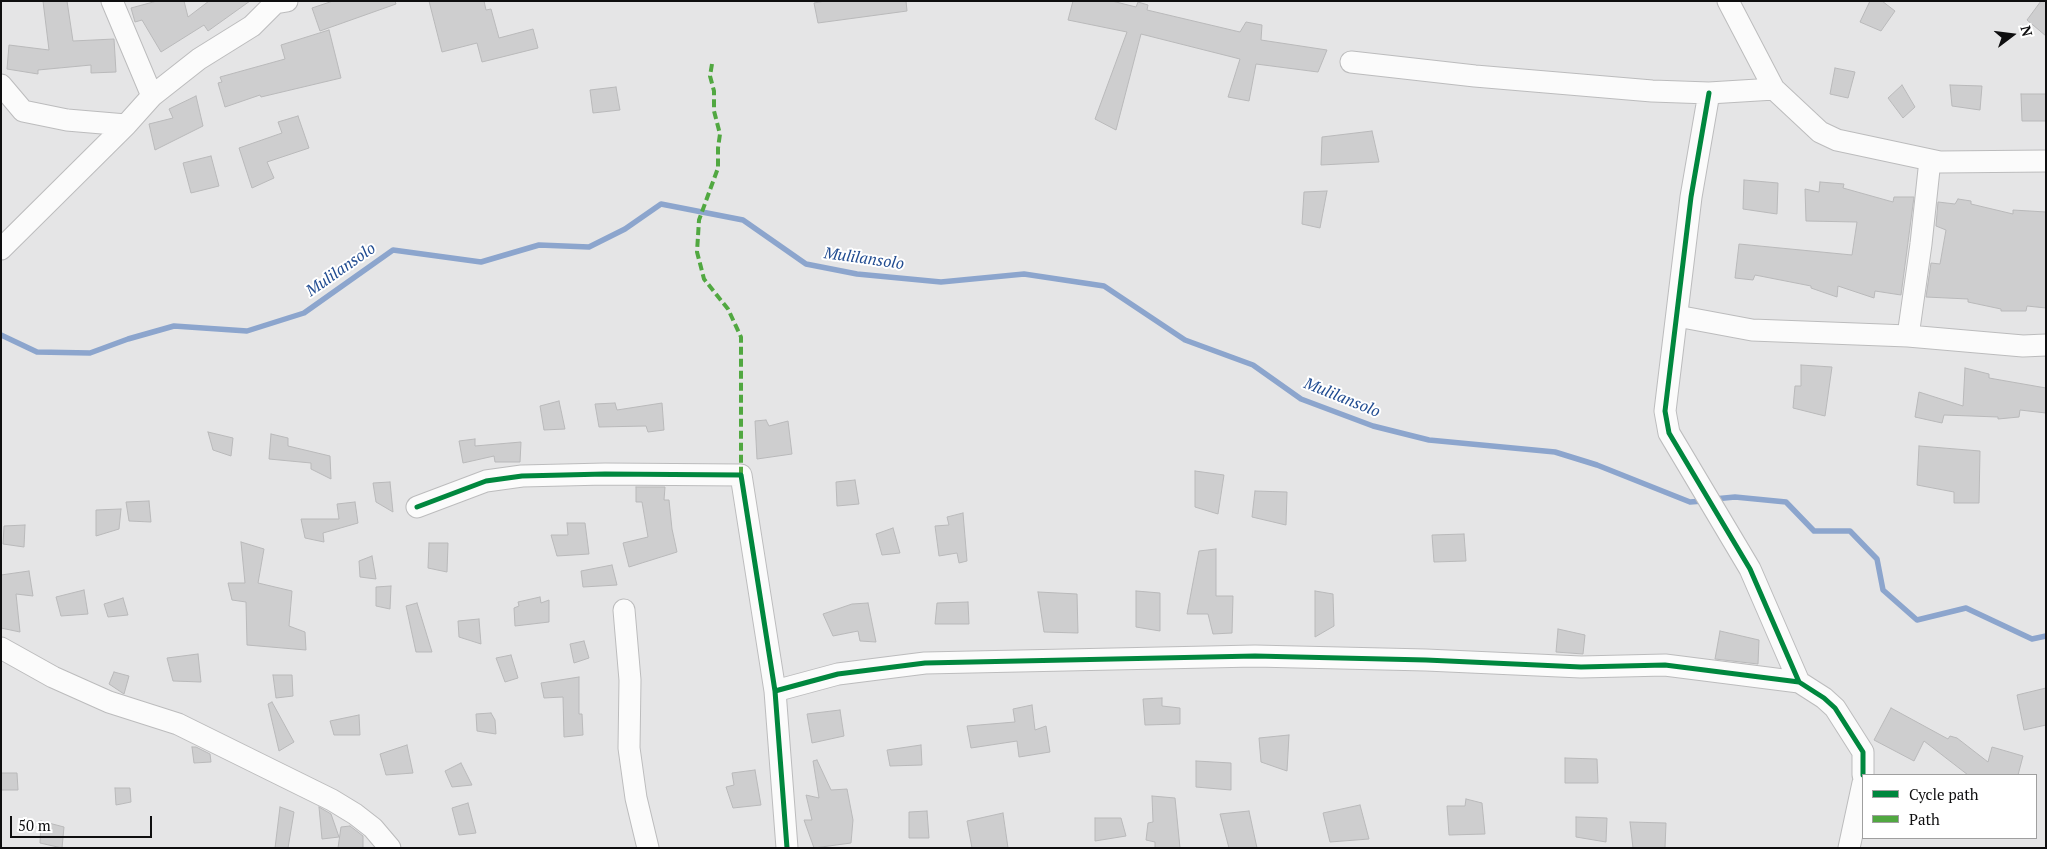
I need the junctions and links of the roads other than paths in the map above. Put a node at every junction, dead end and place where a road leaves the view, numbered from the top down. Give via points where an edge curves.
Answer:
1 (112, 1) edge
2 (1728, 1) edge
3 (279, 2) edge
4 (1351, 62) dead end
5 (2, 88) edge
6 (1774, 89) junction
7 (1710, 94) junction
8 (152, 96) junction
9 (126, 125) junction
10 (1930, 160) junction
11 (2046, 161) edge
12 (1, 249) edge
13 (1677, 316) junction
14 (1908, 336) junction
15 (2046, 345) edge
16 (416, 507) dead end
17 (624, 610) dead end
18 (1, 648) edge
19 (1799, 682) junction
20 (775, 691) junction
21 (1863, 774) edge
22 (1862, 788) edge
23 (390, 848) edge
24 (648, 848) edge
25 (787, 848) edge
26 (1849, 848) edge

1 - 8 street
2 - 6 street
3 - 8 street via 252,26 199,59
4 - 7 street
5 - 9 street via 23,111 67,120
6 - 7 street
6 - 10 street via 1820,132 1837,140
7 - 13 street via 1690,197
8 - 9 street
9 - 12 street
10 - 11 street
10 - 14 street
13 - 14 street via 1752,330
13 - 19 street via 1665,411 1669,434 1750,569
14 - 15 street
16 - 20 street via 486,481 522,476 741,475
17 - 24 street via 630,680 629,748
18 - 23 street via 53,677 109,702 178,724 332,800 373,828
19 - 20 street via 1664,665 1581,667 1255,656 925,663 838,674
19 - 21 street via 1835,708 1863,752
20 - 25 street
22 - 26 street

